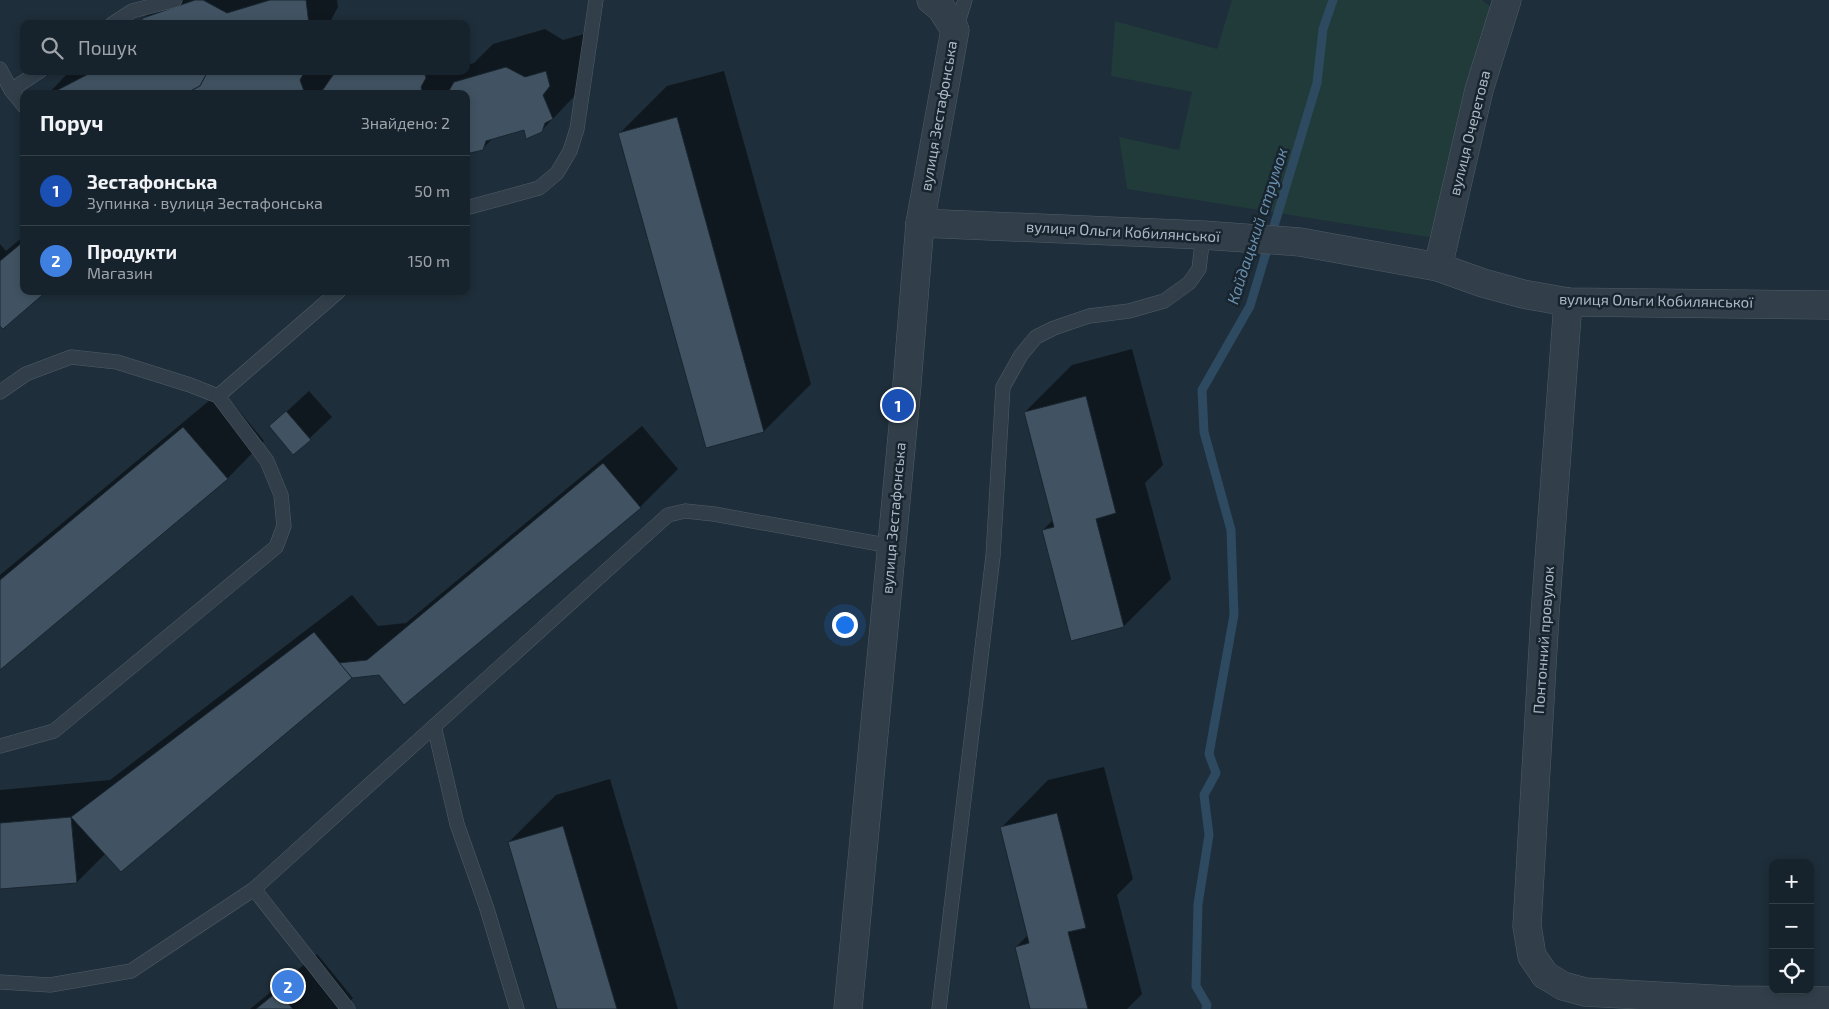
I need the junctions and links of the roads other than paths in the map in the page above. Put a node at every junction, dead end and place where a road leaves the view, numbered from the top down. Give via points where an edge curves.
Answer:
1 (175, 0) edge
2 (596, 0) edge
3 (931, 0) edge
4 (965, 0) edge
5 (1507, 0) edge
6 (118, 20) edge
7 (955, 30) junction
8 (0, 69) edge
9 (34, 75) edge
10 (11, 90) junction
11 (20, 101) edge
12 (470, 207) edge
13 (920, 223) junction
14 (1203, 236) junction
15 (1438, 267) junction
16 (334, 295) edge
17 (1568, 302) junction
18 (1829, 305) edge
19 (0, 392) edge
20 (218, 396) junction
21 (891, 546) junction
22 (434, 726) junction
23 (0, 746) edge
24 (254, 889) junction
25 (0, 982) edge
26 (1829, 1001) edge
27 (1729, 1004) edge
28 (348, 1009) edge
29 (517, 1009) edge
30 (848, 1009) edge
31 (939, 1009) edge

1 - 6 lane via 132,11
2 - 12 lane via 577,129 570,151 557,173 539,188
3 - 7 street via 941,8
4 - 7 lane
5 - 15 street, вулиця Очеретова via 1479,90
7 - 13 street, вулиця Зестафонська
8 - 10 lane
9 - 10 lane
10 - 11 lane
13 - 14 street, вулиця Ольги Кобилянської
13 - 21 street, вулиця Зестафонська
14 - 15 street, вулиця Ольги Кобилянської via 1300,242
14 - 31 lane via 1199,270 1189,283 1164,302 1089,316 1036,337 1021,355 1003,387 993,556
15 - 17 street, вулиця Ольги Кобилянської via 1523,294
16 - 20 lane
17 - 18 street, вулиця Ольги Кобилянської
17 - 27 street, Понтонний провулок via 1527,926 1532,956 1545,975 1563,986 1585,992
19 - 20 lane via 26,374 71,357 116,362
20 - 23 lane via 268,461 281,494 284,526 276,547 54,731
21 - 22 lane via 714,514 685,511 668,515
21 - 30 street, вулиця Зестафонська
22 - 24 lane
22 - 29 lane via 456,824 487,909
24 - 25 lane via 131,971 50,986
24 - 28 lane
26 - 27 street

